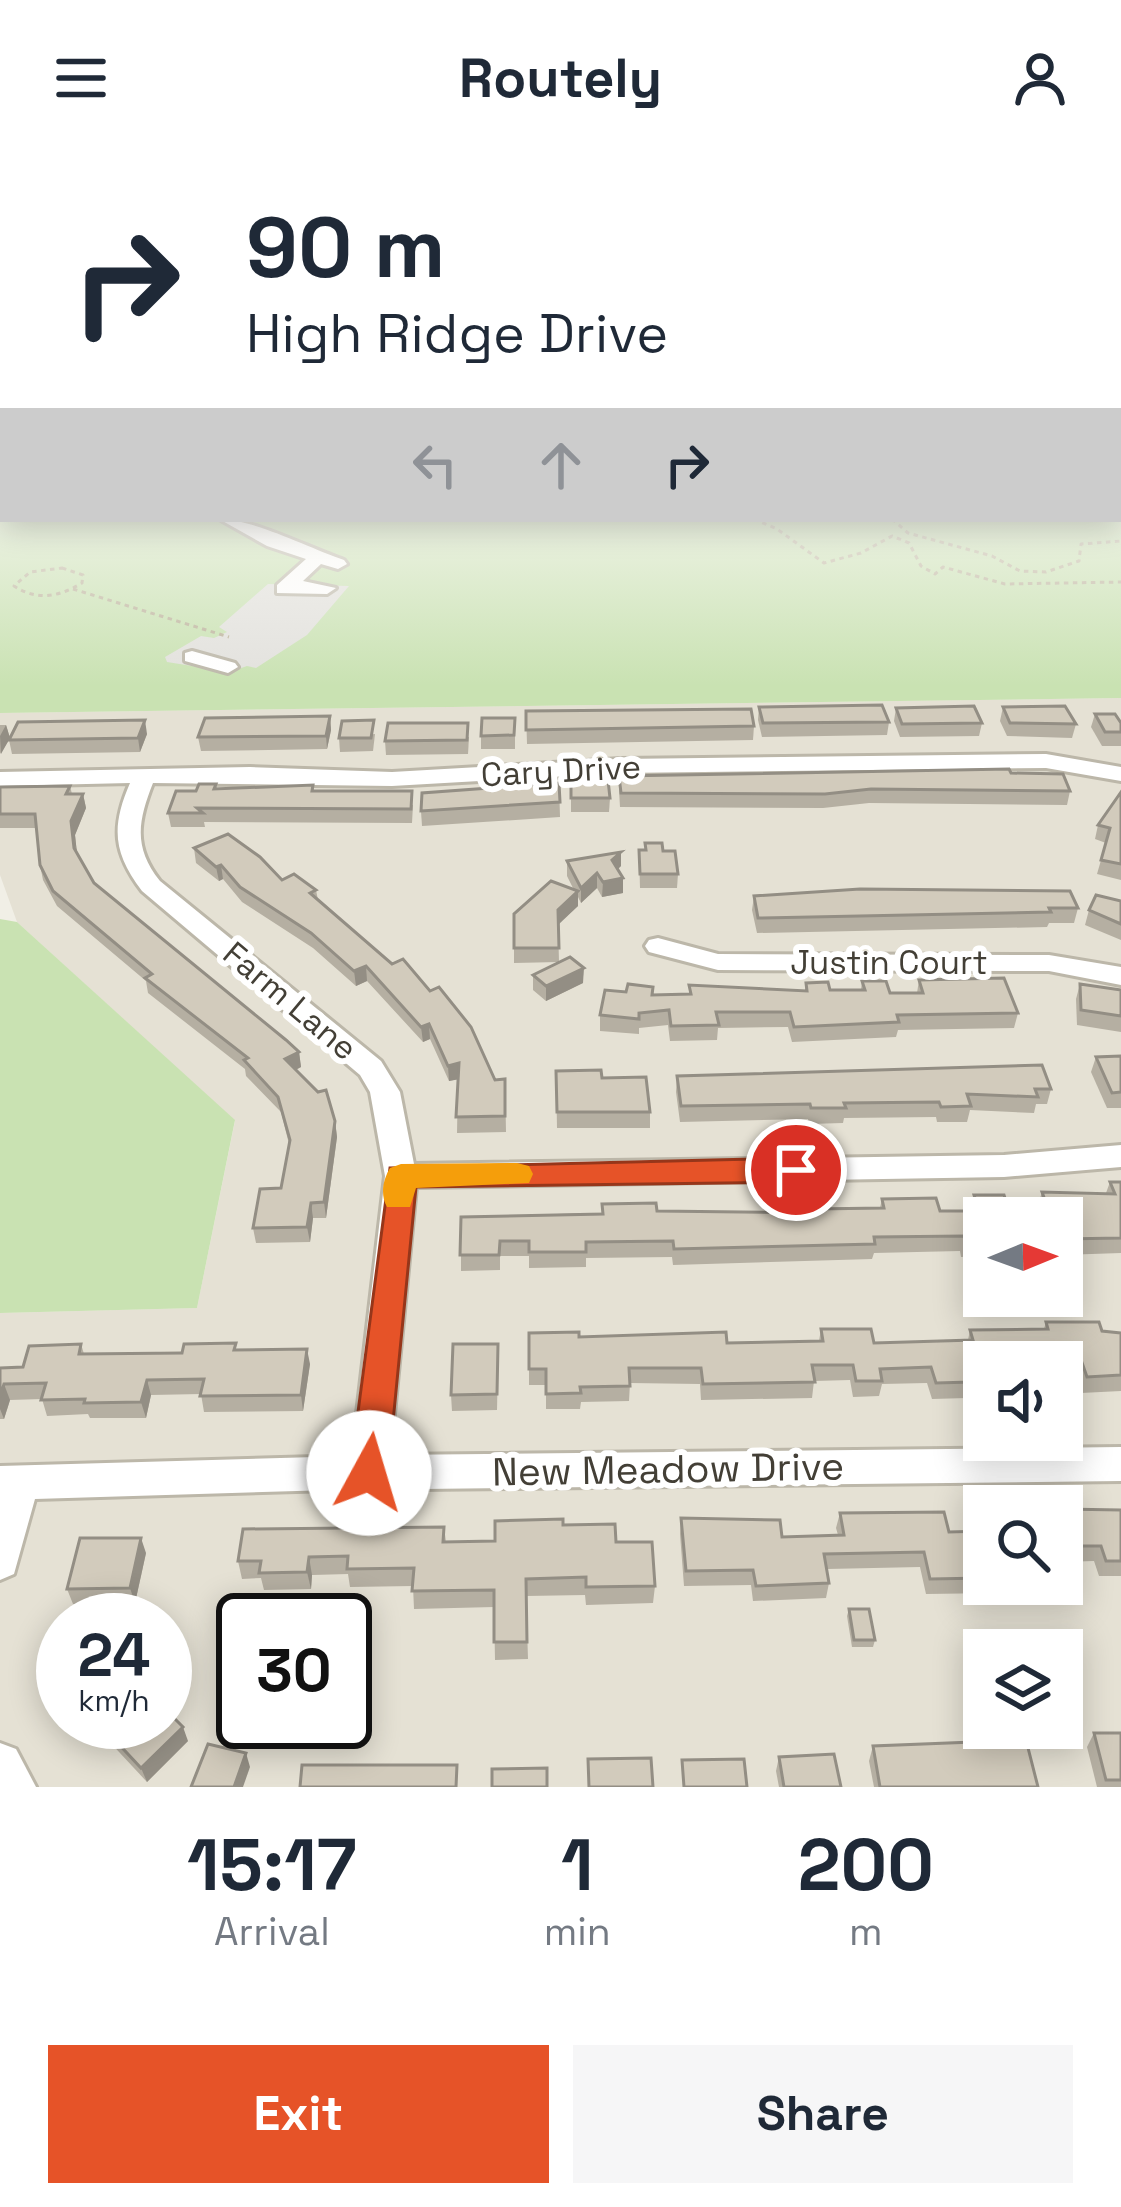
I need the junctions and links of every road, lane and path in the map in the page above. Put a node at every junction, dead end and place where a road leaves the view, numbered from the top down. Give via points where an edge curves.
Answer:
1 (267, 534) edge
2 (782, 534) edge
3 (912, 534) edge
4 (1121, 541) edge
5 (317, 558) junction
6 (338, 564) dead end
7 (1121, 582) edge
8 (327, 587) dead end
9 (74, 589) junction
10 (230, 637) dead end
11 (191, 657) dead end
12 (228, 667) dead end
13 (1121, 774) edge
14 (144, 777) junction
15 (0, 779) edge
16 (658, 946) dead end
17 (1121, 976) edge
18 (1121, 1156) edge
19 (401, 1176) junction
20 (1121, 1464) edge
21 (369, 1473) junction
22 (10, 1482) edge
23 (0, 1561) edge
24 (0, 1765) edge
25 (13, 1787) edge

1 - 5 street
2 - 7 path via 826,565 892,536 909,543 935,574 943,567 1030,585
3 - 4 path via 1031,573 1078,561 1082,544
5 - 6 street
5 - 8 street via 287,587
9 - 9 path via 34,596 14,586 30,572 62,568 83,575
9 - 10 path
11 - 12 street
13 - 14 street, Cary Drive via 1046,761 621,766 392,779
14 - 15 street, Cary Drive
14 - 19 street, Farm Lane via 127,818 132,863 371,1069 385,1092
16 - 17 street, Justin Court via 718,962 1048,963
18 - 19 street via 1004,1166
19 - 21 street, Farm Lane
20 - 21 street, New Meadow Drive
21 - 22 street, New Meadow Drive
22 - 23 street
24 - 25 street

